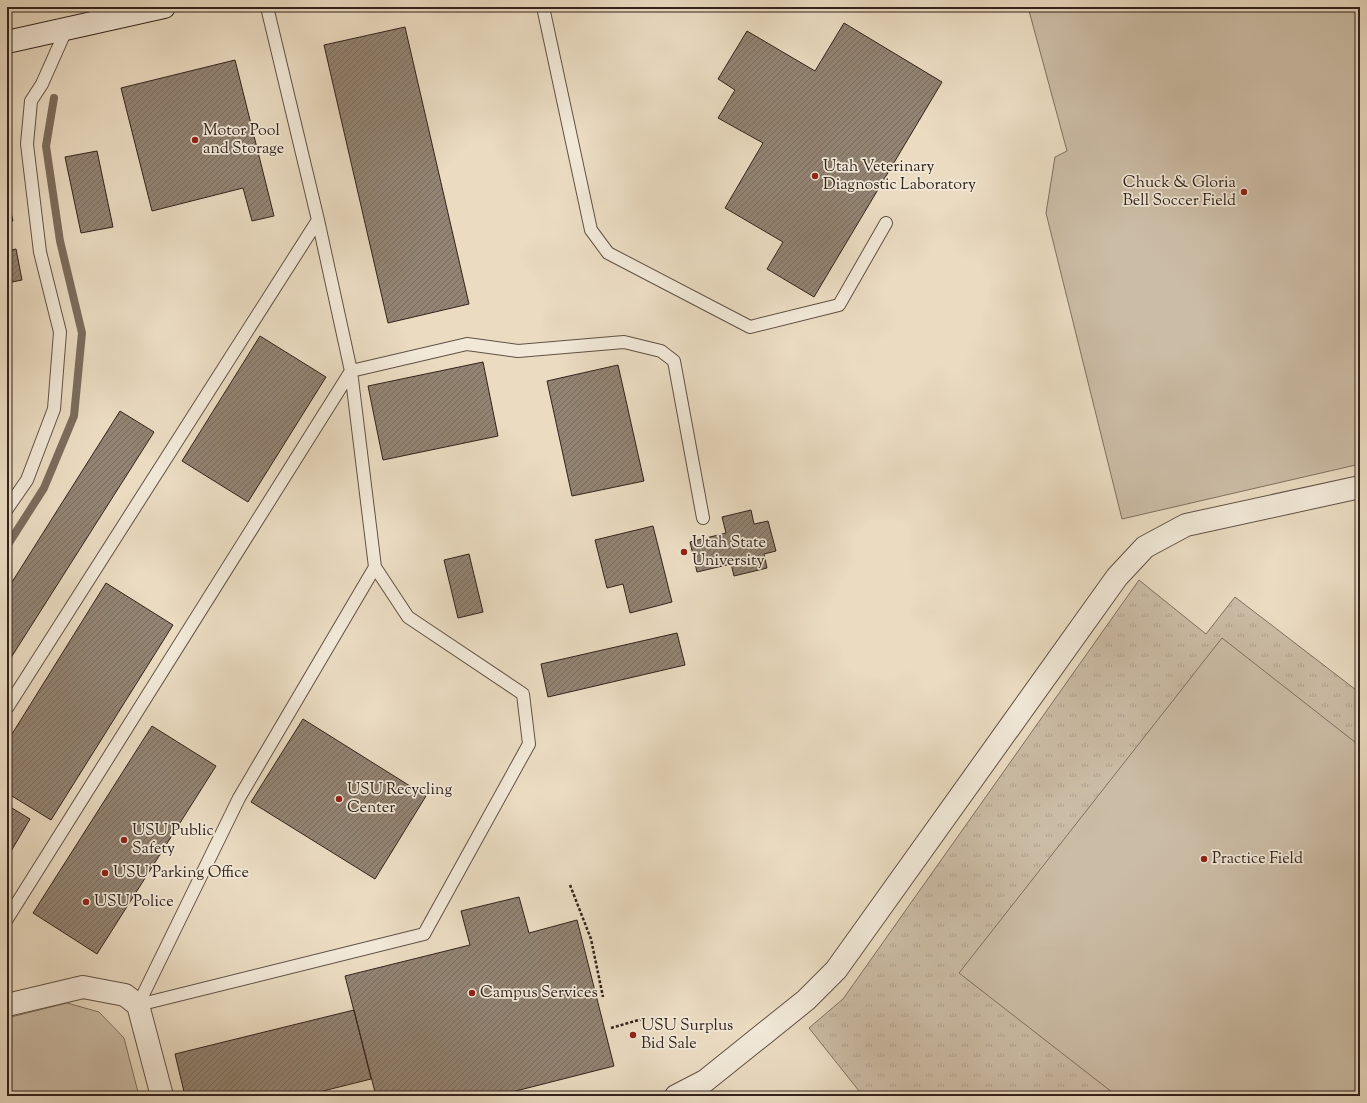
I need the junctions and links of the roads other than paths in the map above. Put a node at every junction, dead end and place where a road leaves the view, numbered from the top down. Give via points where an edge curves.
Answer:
1 (267, 7) edge
2 (543, 7) edge
3 (153, 8) edge
4 (66, 30) junction
5 (7, 42) edge
6 (318, 220) junction
7 (886, 223) dead end
8 (350, 371) junction
9 (1360, 487) edge
10 (7, 509) edge
11 (703, 518) dead end
12 (375, 568) junction
13 (7, 708) edge
14 (7, 920) edge
15 (7, 1005) edge
16 (138, 1005) junction
17 (162, 1096) edge
18 (676, 1096) edge

1 - 6 lane
2 - 7 lane via 591,230 608,253 750,327 839,305
3 - 4 street
4 - 5 street
4 - 10 lane via 42,84 31,101 27,144 40,252 60,332 54,409 27,480
6 - 8 lane
6 - 13 lane
8 - 11 lane via 467,344 518,351 624,342 661,351 674,361
8 - 12 lane
8 - 14 lane
9 - 18 street via 1186,525 1145,547 1118,577 836,970 806,1000 705,1081
12 - 16 lane via 239,798
12 - 16 lane via 408,617 523,694 529,744 424,934
15 - 16 street via 82,987 126,995
16 - 17 street

